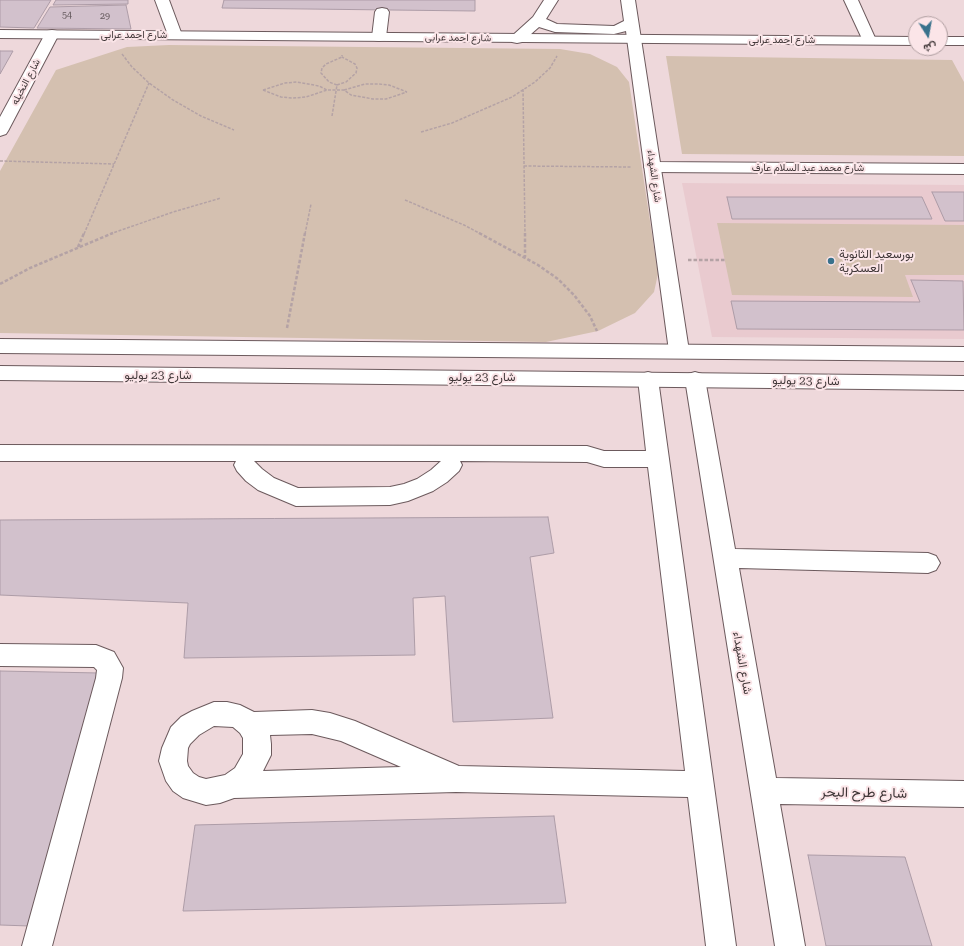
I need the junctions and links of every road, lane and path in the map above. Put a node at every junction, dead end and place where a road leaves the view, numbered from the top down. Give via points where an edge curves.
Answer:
1 (162, 0) edge
2 (551, 0) edge
3 (628, 0) edge
4 (851, 0) edge
5 (382, 12) dead end
6 (538, 20) junction
7 (632, 22) junction
8 (0, 34) edge
9 (52, 34) junction
10 (110, 34) junction
11 (175, 35) junction
12 (347, 37) junction
13 (379, 38) junction
14 (517, 39) junction
15 (563, 39) junction
16 (634, 40) junction
17 (869, 40) junction
18 (908, 41) edge
19 (948, 41) edge
20 (964, 41) edge
21 (342, 57) junction
22 (149, 83) junction
23 (337, 85) junction
24 (523, 89) junction
25 (327, 90) junction
26 (336, 90) junction
27 (344, 90) junction
28 (332, 116) dead end
29 (234, 130) dead end
30 (0, 131) edge
31 (421, 132) dead end
32 (0, 161) edge
33 (114, 164) junction
34 (524, 166) junction
35 (652, 167) junction
36 (964, 169) edge
37 (221, 198) dead end
38 (405, 200) dead end
39 (311, 204) dead end
40 (78, 247) junction
41 (525, 256) junction
42 (666, 260) junction
43 (724, 260) dead end
44 (0, 284) edge
45 (0, 346) edge
46 (283, 348) junction
47 (607, 351) junction
48 (679, 351) junction
49 (964, 354) edge
50 (0, 373) edge
51 (648, 379) junction
52 (695, 379) junction
53 (964, 383) edge
54 (0, 453) edge
55 (658, 458) junction
56 (604, 459) junction
57 (245, 465) junction
58 (0, 466) edge
59 (451, 466) junction
60 (724, 558) junction
61 (928, 562) dead end
62 (0, 655) edge
63 (250, 724) junction
64 (456, 779) junction
65 (700, 784) junction
66 (234, 785) junction
67 (764, 791) junction
68 (964, 794) edge
69 (37, 946) edge
70 (721, 946) edge
71 (790, 946) edge

1 - 11 main road
2 - 6 main road
3 - 7 main road, شارع الشهداء
4 - 17 main road
5 - 13 main road
6 - 7 main road via 555,28 607,30 620,29
6 - 14 main road
7 - 16 main road, شارع الشهداء
8 - 9 main road, شارع احمد عرابى
9 - 10 main road, شارع احمد عرابى
9 - 30 main road, شارع النخيله via 13,94
10 - 11 main road, شارع احمد عرابى
10 - 22 path via 119,51
11 - 12 main road, شارع احمد عرابى
12 - 13 main road, شارع احمد عرابى
12 - 21 path
13 - 14 main road, شارع احمد عرابى
14 - 15 main road, شارع احمد عرابى
15 - 16 main road, شارع احمد عرابى
15 - 24 path via 550,68
16 - 17 main road, شارع احمد عرابى
16 - 35 main road, شارع الشهداء
17 - 18 main road, شارع احمد عرابى
19 - 20 main road
21 - 23 path via 355,64 357,68 356,73 346,82
21 - 23 path via 326,64 321,73 329,82
22 - 29 path via 201,116
22 - 33 path
23 - 26 path
24 - 31 path via 478,113
24 - 34 path
25 - 25 path via 297,82 263,90 281,97 293,98 306,98
25 - 26 path
26 - 27 path
26 - 28 path
27 - 27 path via 365,84 378,84 407,92 392,98 373,99 351,95
32 - 33 path
33 - 40 path
34 - 35 path
34 - 41 path
35 - 36 main road, شارع محمد عبد السلام عارف
35 - 42 main road, شارع الشهداء
37 - 40 path via 125,228
38 - 41 path via 464,225
39 - 46 path
40 - 44 path
41 - 47 path via 558,279 574,295 590,316
42 - 43 path
42 - 48 main road, شارع الشهداء
45 - 46 main road
46 - 47 main road
47 - 48 main road
48 - 49 main road
50 - 51 main road, شارع 23 يوليو
51 - 52 main road, شارع 23 يوليو
51 - 55 main road
52 - 53 main road, شارع 23 يوليو
52 - 60 main road, شارع الشهداء
54 - 56 main road via 587,454
55 - 56 main road
55 - 65 main road
56 - 59 main road via 597,464 579,466
57 - 58 main road
57 - 59 main road
57 - 59 main road via 266,484 296,497 390,496 425,485
60 - 61 main road
60 - 67 main road, شارع الشهداء
62 - 69 main road via 96,656 106,660 110,668
63 - 64 main road via 312,722 330,725
63 - 66 main road via 256,733 257,755 244,777
63 - 66 main road via 240,717 214,714 190,726 180,736 175,748 173,761 176,772 183,782 193,789 206,792
64 - 65 main road
64 - 66 main road
65 - 70 main road
67 - 68 main road, شارع طرح البحر
67 - 71 main road, شارع الشهداء

